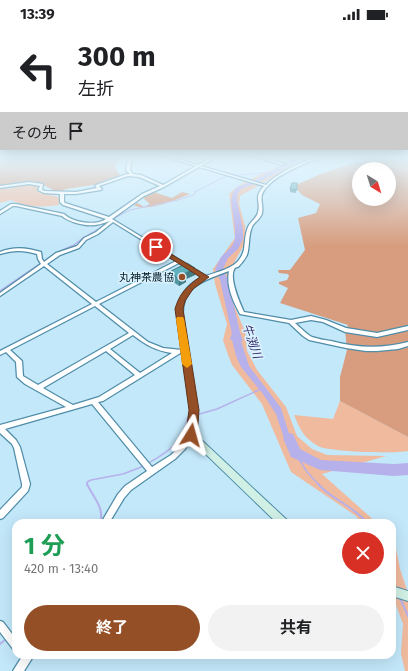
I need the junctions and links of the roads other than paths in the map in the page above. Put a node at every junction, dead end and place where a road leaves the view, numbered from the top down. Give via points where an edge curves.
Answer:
1 (14, 186) edge
2 (42, 186) edge
3 (97, 186) edge
4 (163, 186) edge
5 (267, 186) edge
6 (0, 188) edge
7 (62, 194) junction
8 (0, 213) edge
9 (111, 220) junction
10 (0, 252) edge
11 (179, 261) junction
12 (44, 264) junction
13 (233, 267) junction
14 (205, 277) junction
15 (0, 295) edge
16 (95, 303) junction
17 (291, 322) junction
18 (408, 328) edge
19 (133, 333) junction
20 (408, 344) edge
21 (106, 348) junction
22 (6, 350) junction
23 (184, 350) junction
24 (178, 352) junction
25 (0, 353) edge
26 (140, 376) junction
27 (38, 388) junction
28 (94, 402) junction
29 (74, 407) junction
30 (0, 428) edge
31 (191, 435) junction
32 (151, 471) junction
33 (0, 515) edge
34 (108, 519) edge
35 (280, 519) edge
36 (396, 592) edge
37 (408, 596) edge
38 (0, 625) edge
39 (12, 641) edge
40 (24, 659) edge
41 (18, 671) edge

1 - 6 street
2 - 7 street via 42,191
3 - 7 street via 100,188
4 - 9 street via 143,195
5 - 13 street via 259,196 260,214 250,228 244,256 241,262
7 - 9 street via 64,204
8 - 9 street via 16,205 63,215 84,224
9 - 11 street
9 - 12 street via 78,247 62,252
10 - 12 street via 14,249 30,250 39,253
11 - 14 street
11 - 16 street
12 - 15 street
12 - 16 street
13 - 14 street
13 - 17 street via 231,280 242,313
14 - 23 street via 190,287 180,305
16 - 19 street
16 - 22 street
17 - 18 street via 311,318 345,330 378,335
17 - 20 street via 307,336 340,346 381,349
19 - 21 street
19 - 24 street via 152,347
21 - 26 street
21 - 27 street
22 - 25 street
22 - 27 street via 19,361 20,377
23 - 24 street
23 - 31 street via 194,410
24 - 26 street
26 - 28 street
27 - 29 street via 59,402
28 - 29 street
28 - 32 street
29 - 30 street
30 - 33 street via 17,447 26,484 25,489
31 - 32 street via 173,457
31 - 35 street
32 - 34 street via 128,488
36 - 37 street
38 - 39 street
40 - 41 street

